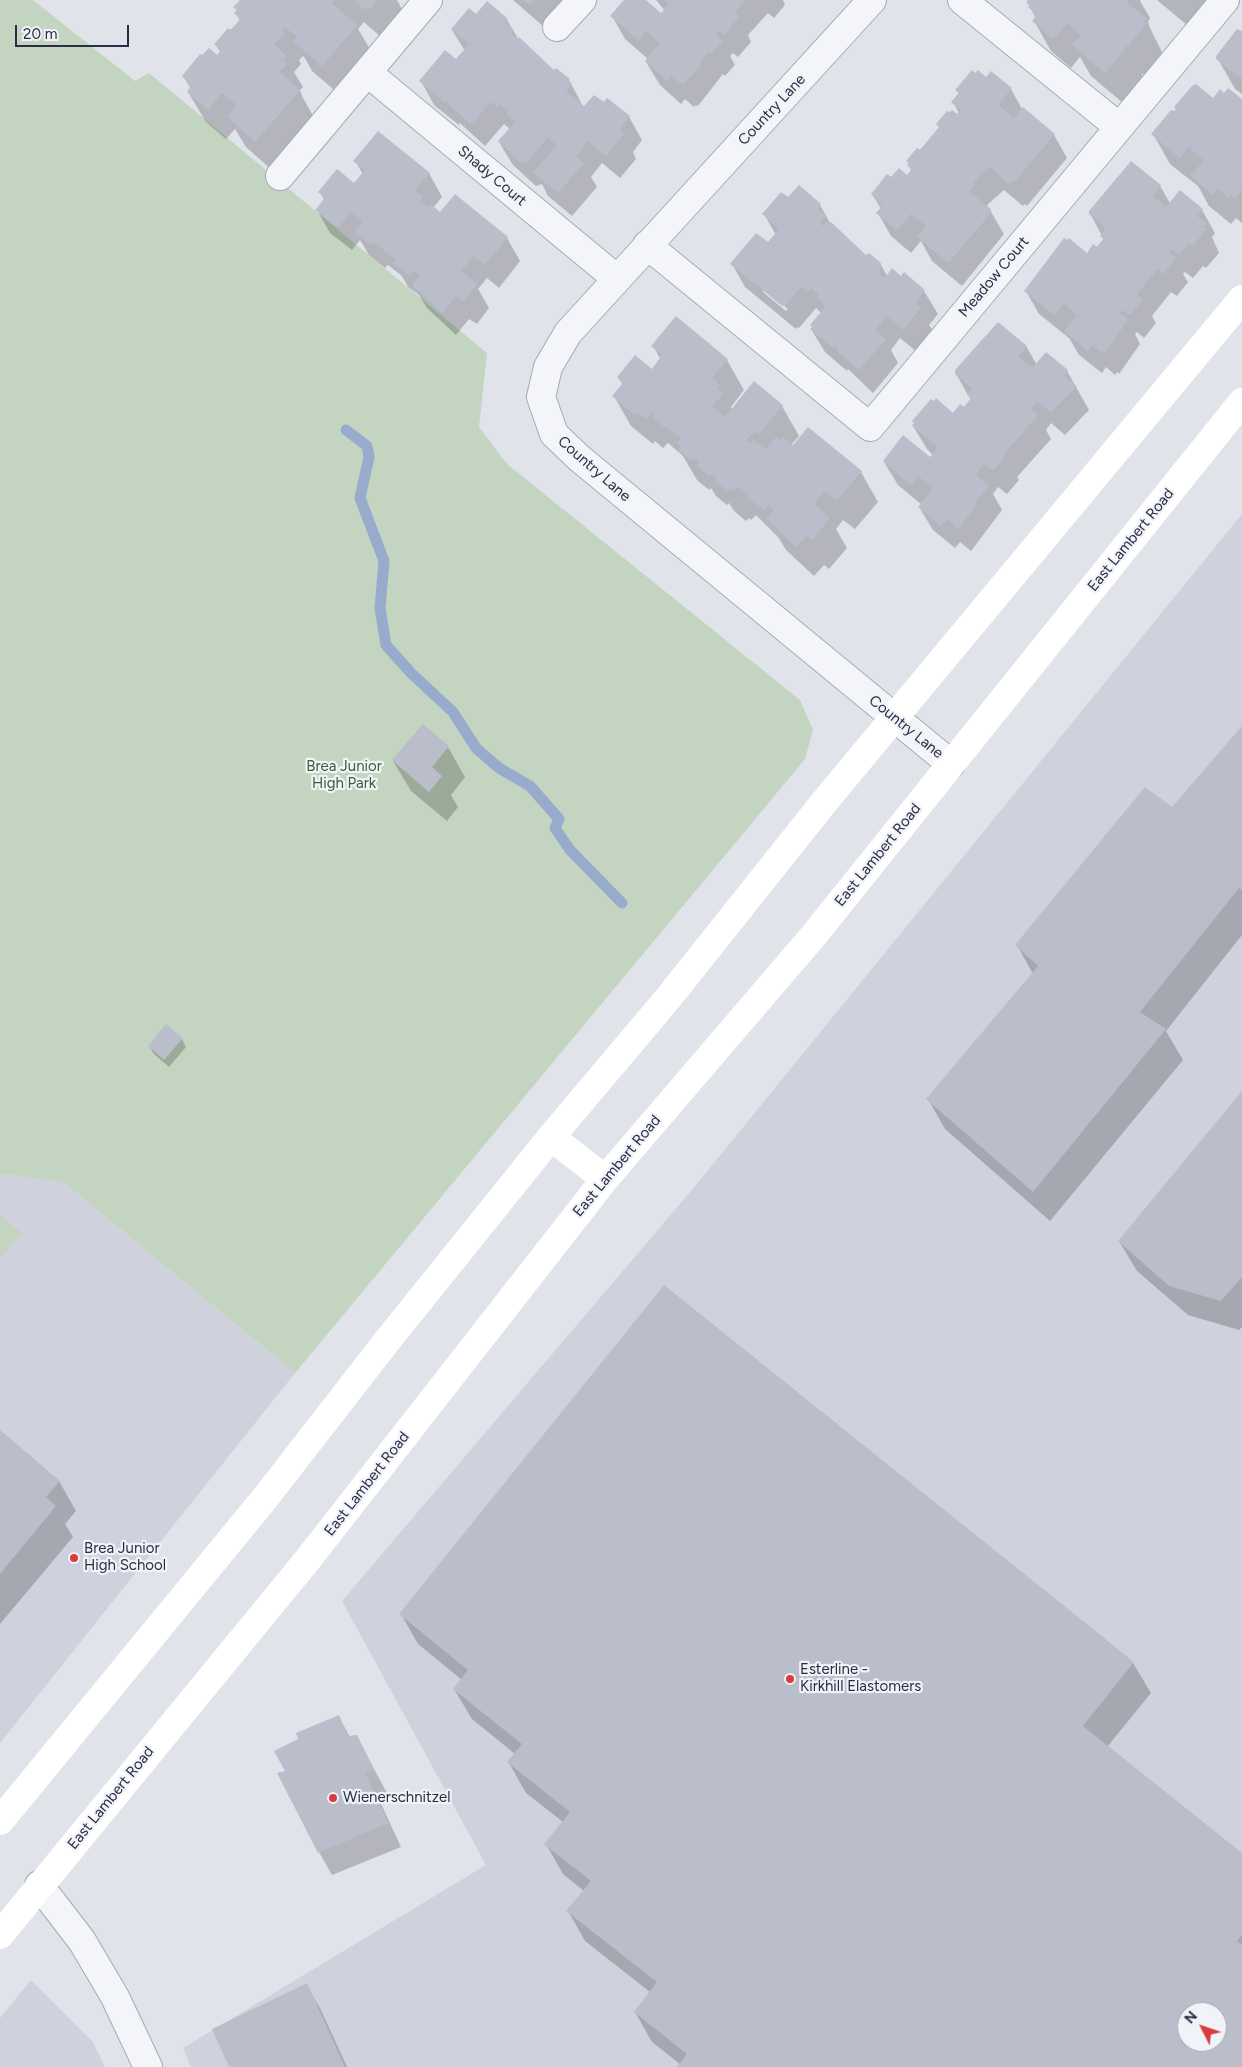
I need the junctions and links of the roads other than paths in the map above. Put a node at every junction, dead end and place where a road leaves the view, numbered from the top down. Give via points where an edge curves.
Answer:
1 (428, 0) edge
2 (582, 0) edge
3 (872, 0) edge
4 (962, 0) edge
5 (1225, 0) edge
6 (557, 27) dead end
7 (368, 74) junction
8 (1119, 127) junction
9 (280, 176) dead end
10 (647, 245) junction
11 (617, 280) junction
12 (1242, 299) edge
13 (1242, 402) edge
14 (894, 717) junction
15 (951, 764) junction
16 (551, 1137) junction
17 (605, 1179) junction
18 (0, 1821) edge
19 (39, 1885) junction
20 (0, 1935) edge
21 (148, 2067) edge

1 - 7 street
2 - 6 street
3 - 10 street, Country Lane
4 - 8 street
5 - 8 street, Meadow Court
7 - 9 street
7 - 11 street, Shady Court
8 - 10 street, Meadow Court via 870,427
10 - 11 street, Country Lane
11 - 14 street, Country Lane via 568,333 548,367 541,397 554,434
12 - 14 main road
13 - 15 main road, East Lambert Road
14 - 15 street, Country Lane
14 - 16 main road via 669,997
15 - 17 main road, East Lambert Road via 814,935
16 - 17 main road
16 - 18 main road via 265,1498
17 - 19 main road, East Lambert Road via 309,1558
19 - 20 main road, East Lambert Road
19 - 21 street via 82,1941 115,1996

